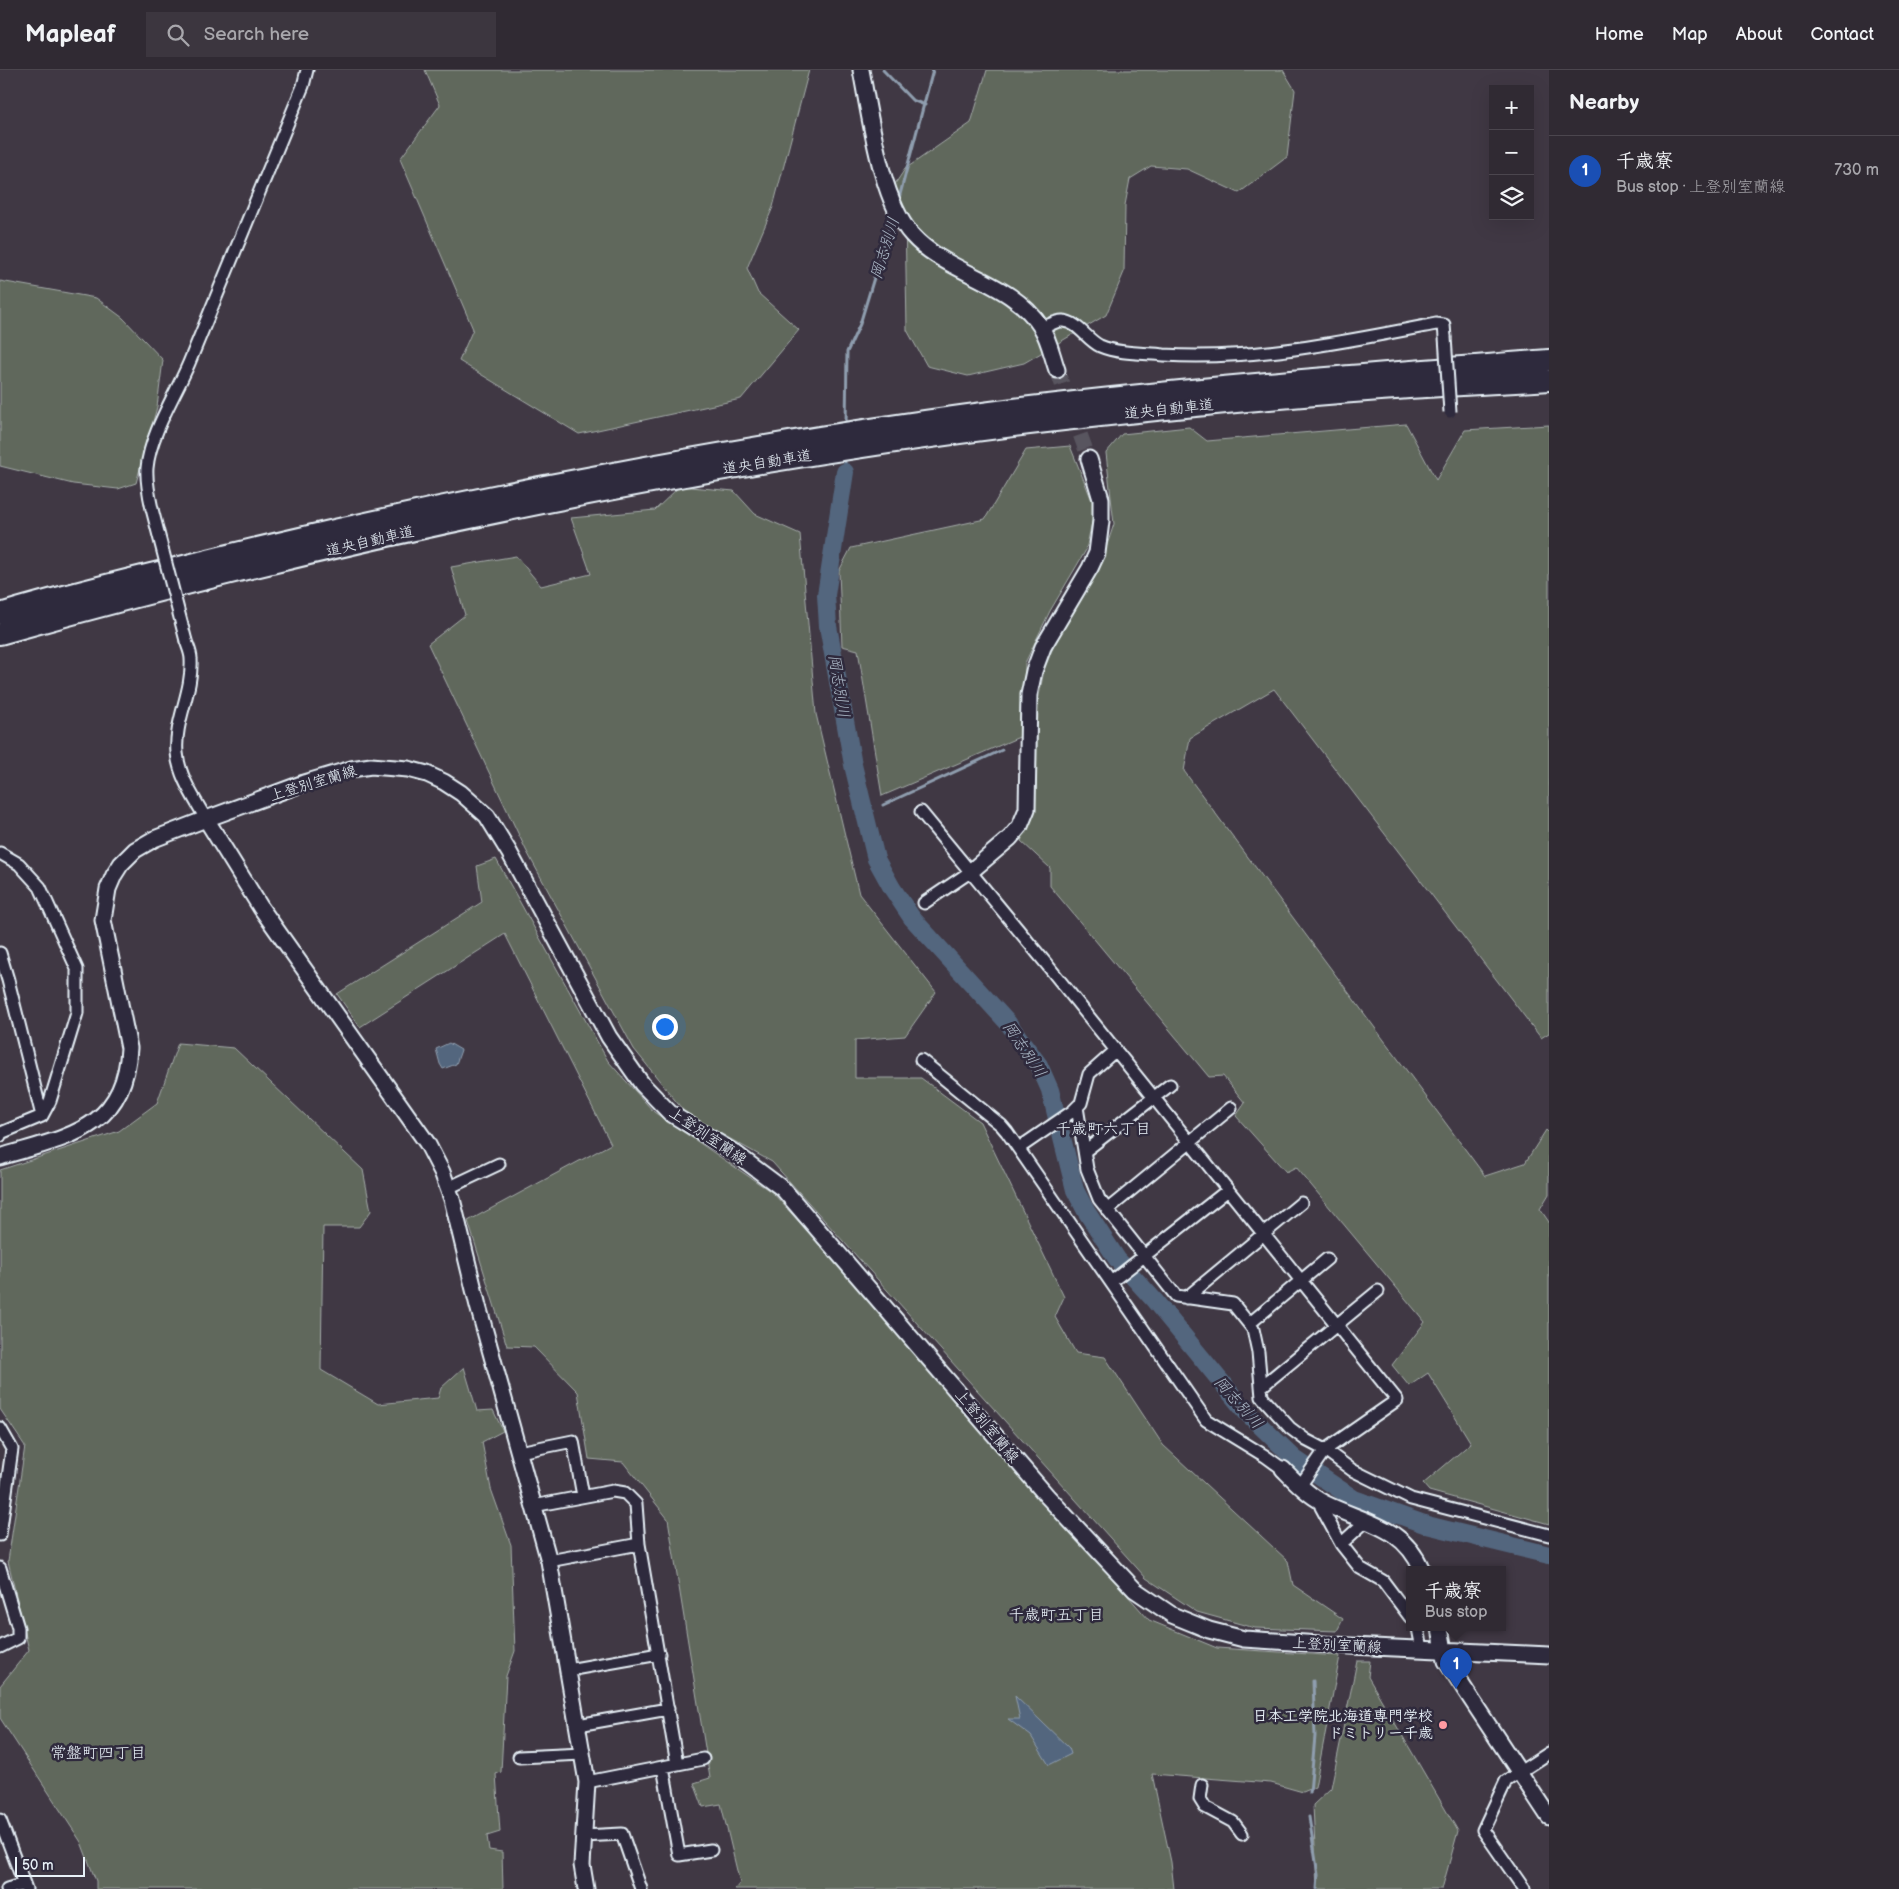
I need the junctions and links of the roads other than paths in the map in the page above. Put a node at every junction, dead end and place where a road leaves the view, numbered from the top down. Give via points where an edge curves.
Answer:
1 (307, 70) edge
2 (860, 70) edge
3 (1042, 328) junction
4 (1549, 360) edge
5 (1058, 370) tunnel mouth
6 (1549, 380) edge
7 (1450, 412) dead end
8 (1089, 458) tunnel mouth
9 (0, 614) edge
10 (0, 634) edge
11 (922, 812) dead end
12 (206, 819) junction
13 (0, 853) edge
14 (970, 872) junction
15 (924, 903) dead end
16 (0, 953) edge
17 (1116, 1050) junction
18 (921, 1060) dead end
19 (1170, 1085) dead end
20 (1154, 1098) junction
21 (1231, 1108) dead end
22 (1075, 1109) junction
23 (42, 1116) junction
24 (0, 1136) edge
25 (1190, 1142) junction
26 (1019, 1148) junction
27 (1086, 1151) junction
28 (0, 1156) edge
29 (499, 1164) dead end
30 (448, 1188) junction
31 (1228, 1190) junction
32 (1301, 1203) dead end
33 (1107, 1210) junction
34 (1264, 1234) junction
35 (1144, 1254) junction
36 (1327, 1259) dead end
37 (1115, 1279) junction
38 (1301, 1281) junction
39 (1378, 1291) dead end
40 (1186, 1298) junction
41 (1249, 1324) junction
42 (1337, 1324) junction
43 (1261, 1387) junction
44 (0, 1428) edge
45 (519, 1452) junction
46 (1323, 1452) junction
47 (1283, 1469) joint
48 (1304, 1481) junction
49 (583, 1496) junction
50 (1322, 1502) junction
51 (533, 1506) junction
52 (1366, 1520) junction
53 (0, 1535) edge
54 (1549, 1535) edge
55 (639, 1544) junction
56 (1341, 1544) junction
57 (549, 1561) junction
58 (1420, 1566) edge
59 (0, 1568) edge
60 (1406, 1612) edge
61 (1419, 1631) edge
62 (1441, 1631) edge
63 (0, 1647) edge
64 (1422, 1649) junction
65 (1444, 1650) junction
66 (659, 1654) junction
67 (1549, 1655) edge
68 (568, 1670) junction
69 (668, 1709) junction
70 (578, 1724) junction
71 (1549, 1753) edge
72 (583, 1754) junction
73 (519, 1757) dead end
74 (703, 1759) dead end
75 (677, 1764) junction
76 (663, 1766) junction
77 (1519, 1773) junction
78 (587, 1782) junction
79 (1202, 1785) dead end
80 (1549, 1817) edge
81 (0, 1820) edge
82 (1242, 1834) dead end
83 (583, 1836) junction
84 (711, 1850) dead end
85 (25, 1887) edge
86 (8, 1889) edge
87 (586, 1889) edge
88 (641, 1889) edge
89 (1524, 1889) edge

1 - 12 street, bridge via 267,174 156,436 147,467 152,509 191,658 191,671 176,734 177,755 181,774
2 - 3 street via 889,193 899,218 932,253 1017,301
3 - 5 street
3 - 7 street, bridge via 1062,320 1073,324 1101,346 1173,355 1275,351 1444,325
4 - 9 highway, 道央自動車道 via 1245,385 877,427 464,500 307,534
6 - 10 highway, 道央自動車道 via 1249,401 1028,425 754,464 460,520 277,562
8 - 14 street via 1101,499 1096,553 1034,670 1029,695 1028,809 1010,838
11 - 14 street
12 - 28 street, 上登別室蘭線 via 135,850 121,864 108,889 103,920 129,1048 128,1066 117,1097 103,1115 77,1132
12 - 30 street via 261,908 427,1143
12 - 64 street, 上登別室蘭線 via 351,768 408,769 427,774 461,793 487,816 609,1037 642,1084 670,1113 735,1153 783,1189 1047,1496 1134,1590 1172,1615 1209,1630 1244,1639
13 - 23 street via 19,864 40,887 77,969 77,1013 50,1101
14 - 15 street
14 - 17 street
16 - 23 street
17 - 20 street
17 - 22 street via 1089,1074 1081,1103
18 - 26 street via 1002,1125
19 - 20 street
20 - 25 street
20 - 27 street
21 - 25 street
22 - 26 street
22 - 27 street
23 - 24 street
25 - 31 street
25 - 33 street
26 - 37 street
27 - 33 street via 1087,1169
29 - 30 street
30 - 45 street
31 - 34 street
31 - 35 street
32 - 34 street
33 - 35 street
34 - 38 street
34 - 40 street
35 - 37 street
35 - 40 street via 1176,1296
36 - 38 street
37 - 47 street via 1206,1420
38 - 41 street
38 - 42 street
39 - 42 street
40 - 41 street via 1232,1304
41 - 43 street via 1258,1352
42 - 43 street
42 - 46 street via 1397,1400
43 - 46 street via 1262,1397 1290,1428
44 - 53 street via 12,1449
45 - 49 street via 573,1441
45 - 51 street
46 - 48 street
46 - 54 street via 1411,1499
47 - 48 street
48 - 50 street
49 - 51 street
49 - 55 street via 619,1492 632,1499 636,1504
50 - 52 street
50 - 56 street via 1321,1507
51 - 57 street
52 - 56 street
52 - 58 street via 1396,1534 1409,1546
55 - 57 street
55 - 66 street
56 - 60 street via 1360,1568 1383,1581
57 - 68 street
59 - 63 street via 18,1638
61 - 64 street
62 - 65 street
64 - 65 street, 上登別室蘭線
65 - 67 street, 上登別室蘭線
65 - 77 street via 1446,1661
66 - 68 street
66 - 69 street
68 - 70 street
69 - 70 street
69 - 75 street
70 - 72 street
71 - 77 street
72 - 73 street
72 - 78 street
74 - 75 street
75 - 76 street
76 - 78 street
76 - 84 street via 679,1855
77 - 80 street
77 - 89 street via 1506,1781 1483,1830
78 - 83 street
79 - 82 street via 1200,1799 1205,1807 1233,1822
81 - 85 street
83 - 87 street via 582,1865
83 - 88 street via 622,1834
85 - 86 street

